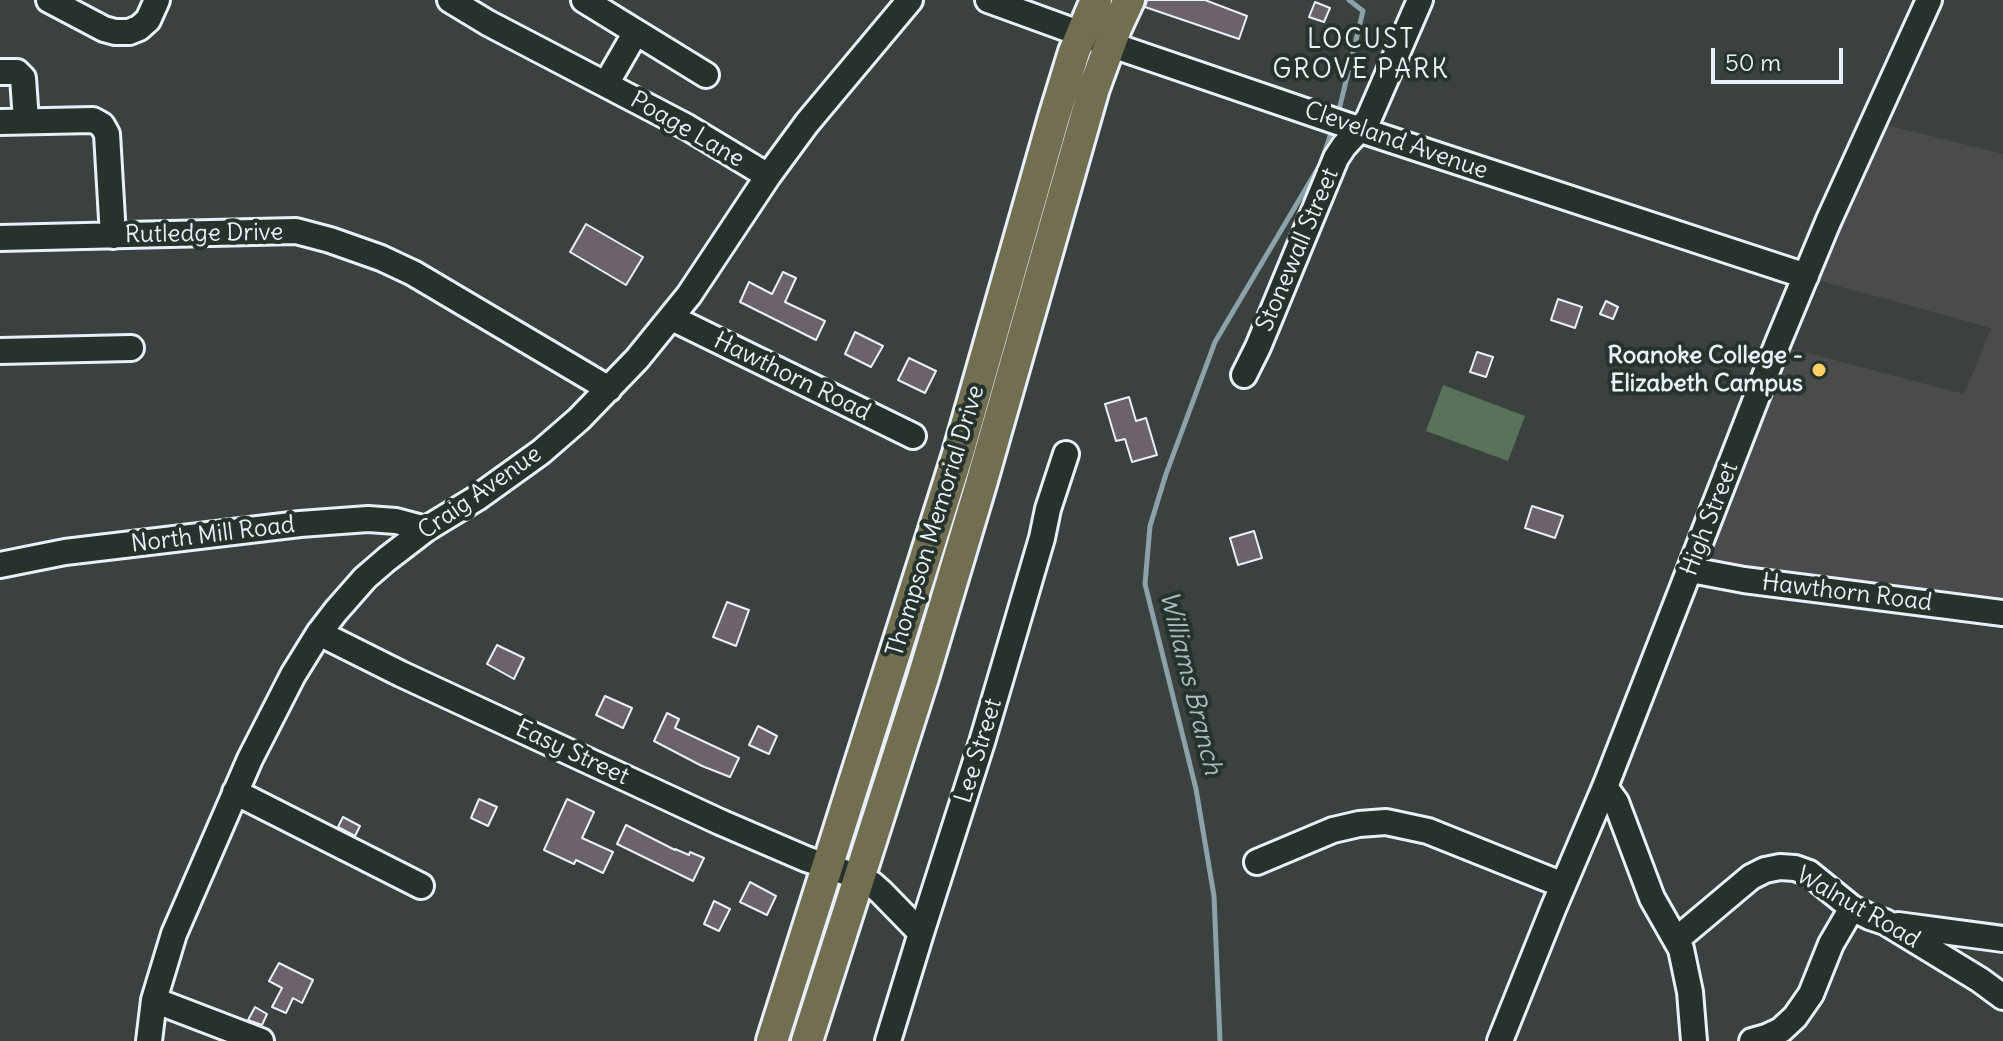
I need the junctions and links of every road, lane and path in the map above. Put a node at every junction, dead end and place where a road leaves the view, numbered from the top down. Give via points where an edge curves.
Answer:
1 (49, 0) edge
2 (157, 0) edge
3 (450, 0) edge
4 (584, 0) edge
5 (910, 0) edge
6 (988, 0) edge
7 (1096, 0) edge
8 (1129, 0) edge
9 (1420, 0) edge
10 (1929, 0) edge
11 (636, 32) junction
12 (1081, 33) junction
13 (1109, 44) junction
14 (0, 72) edge
15 (706, 75) dead end
16 (606, 84) junction
17 (26, 121) junction
18 (0, 122) edge
19 (1361, 130) junction
20 (768, 176) junction
21 (113, 236) junction
22 (0, 238) edge
23 (1806, 276) junction
24 (672, 318) junction
25 (131, 348) dead end
26 (0, 351) edge
27 (1244, 375) dead end
28 (609, 389) junction
29 (913, 436) dead end
30 (1066, 454) dead end
31 (426, 529) junction
32 (0, 565) edge
33 (1691, 570) junction
34 (2003, 613) edge
35 (319, 633) junction
36 (1605, 787) junction
37 (235, 792) junction
38 (1257, 862) dead end
39 (827, 866) junction
40 (859, 877) junction
41 (1563, 885) junction
42 (421, 886) dead end
43 (1852, 908) junction
44 (1885, 922) junction
45 (921, 933) junction
46 (2003, 939) edge
47 (1676, 940) junction
48 (2003, 997) edge
49 (154, 1000) junction
50 (149, 1041) edge
51 (261, 1041) edge
52 (772, 1041) edge
53 (807, 1041) edge
54 (888, 1041) edge
55 (1500, 1041) edge
56 (1694, 1041) edge
57 (1752, 1041) edge

1 - 2 street via 104,29 129,32 148,20
3 - 16 street, Poage Lane
4 - 11 street
5 - 20 street, Craig Avenue
6 - 12 street, Cleveland Avenue
7 - 12 main road, Thompson Memorial Drive
8 - 13 main road, Thompson Memorial Drive
9 - 19 street, Stonewall Street
10 - 23 street, High Street
11 - 15 street
11 - 16 street
12 - 13 street, Cleveland Avenue
12 - 39 main road, Thompson Memorial Drive via 957,457
13 - 19 street, Cleveland Avenue
13 - 40 main road, Thompson Memorial Drive via 923,678
14 - 17 street via 17,72 23,78
16 - 20 street, Poage Lane
17 - 18 street
17 - 21 street via 93,120 102,125 107,134
19 - 23 street, Cleveland Avenue
19 - 27 street, Stonewall Street via 1336,158
20 - 24 street, Craig Avenue
21 - 22 street, Rutledge Drive
21 - 28 street, Rutledge Drive via 296,231 330,240 413,273
23 - 33 street, High Street
24 - 28 street, Craig Avenue
24 - 29 street, Hawthorn Road
25 - 26 street
28 - 31 street, Craig Avenue via 519,469
30 - 45 street, Lee Street
31 - 32 street, North Mill Road via 368,519 313,523 65,552
31 - 35 street, Craig Avenue via 365,578
33 - 34 street, Hawthorn Road
33 - 36 street, High Street
35 - 37 street, Craig Avenue
35 - 39 street, Easy Street via 720,822
36 - 41 street, High Street
36 - 47 street via 1616,802 1652,898
37 - 42 street
37 - 49 street, Craig Avenue via 174,934
38 - 41 street via 1333,830 1386,822 1428,831
39 - 40 street
39 - 52 main road, Thompson Memorial Drive
40 - 45 street
40 - 53 main road, Thompson Memorial Drive
41 - 55 street, High Street
43 - 44 street, Walnut Road
43 - 47 street, Walnut Road via 1809,873 1780,867 1751,877
43 - 57 street via 1795,1017 1781,1030
44 - 46 street
44 - 48 street, Walnut Road
45 - 54 street, Lee Street
47 - 56 street via 1685,965
49 - 50 street, Craig Avenue
49 - 51 street

